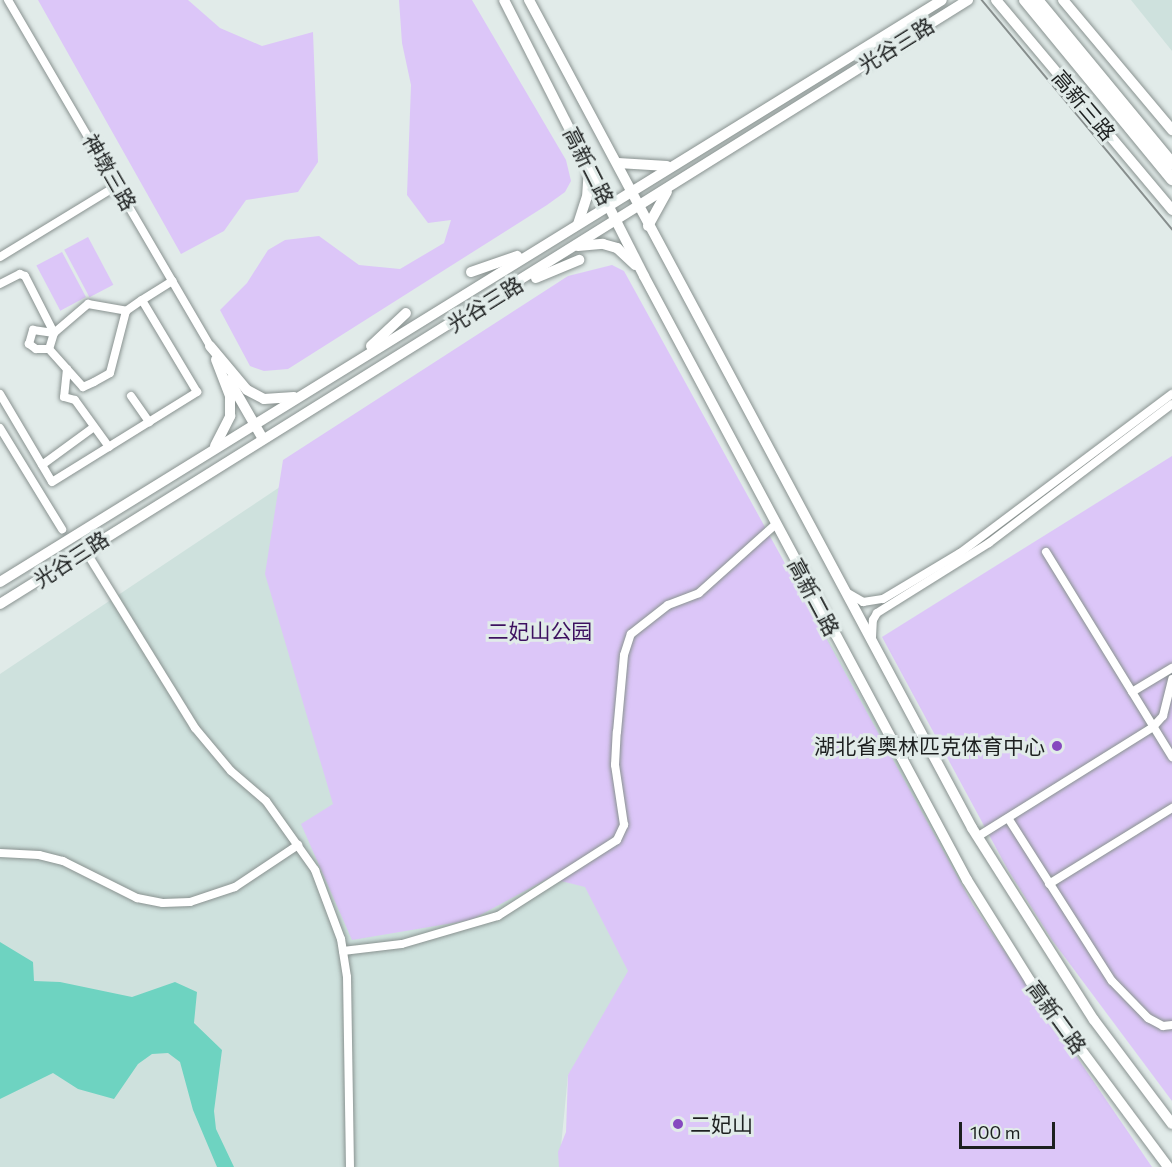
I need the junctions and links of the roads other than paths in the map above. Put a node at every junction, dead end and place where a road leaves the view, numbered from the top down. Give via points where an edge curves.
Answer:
1 (8, 0) edge
2 (504, 0) edge
3 (529, 0) edge
4 (942, 0) edge
5 (968, 0) edge
6 (996, 0) edge
7 (1025, 0) edge
8 (1037, 0) edge
9 (1063, 0) edge
10 (1172, 130) edge
11 (618, 163) junction
12 (588, 164) junction
13 (1172, 164) edge
14 (671, 165) junction
15 (1172, 179) edge
16 (118, 185) junction
17 (671, 186) junction
18 (630, 190) junction
19 (608, 206) junction
20 (637, 206) junction
21 (1172, 210) edge
22 (616, 220) junction
23 (578, 224) junction
24 (648, 226) junction
25 (574, 246) junction
26 (537, 249) junction
27 (0, 256) edge
28 (579, 260) dead end
29 (471, 272) dead end
30 (644, 276) junction
31 (172, 281) junction
32 (0, 284) edge
33 (505, 291) junction
34 (142, 300) junction
35 (126, 311) junction
36 (406, 314) dead end
37 (54, 333) junction
38 (210, 346) junction
39 (50, 349) junction
40 (355, 362) junction
41 (67, 369) junction
42 (0, 394) edge
43 (1172, 394) edge
44 (302, 395) junction
45 (131, 396) dead end
46 (1172, 404) edge
47 (149, 422) junction
48 (255, 424) junction
49 (94, 427) junction
50 (0, 428) edge
51 (263, 439) junction
52 (108, 447) junction
53 (212, 450) junction
54 (42, 465) junction
55 (776, 524) junction
56 (62, 529) dead end
57 (85, 550) junction
58 (1046, 552) dead end
59 (39, 556) junction
60 (0, 573) edge
61 (0, 582) edge
62 (846, 592) junction
63 (0, 604) edge
64 (873, 644) junction
65 (1172, 668) edge
66 (1172, 679) edge
67 (1132, 692) junction
68 (1153, 727) junction
69 (1172, 757) edge
70 (1172, 808) edge
71 (1008, 818) junction
72 (977, 837) junction
73 (298, 845) junction
74 (0, 853) edge
75 (1049, 884) junction
76 (343, 951) junction
77 (1172, 1026) edge
78 (1172, 1124) edge
79 (350, 1167) edge
80 (1168, 1167) edge

1 - 16 street, 神墩三路
2 - 12 main road, 高新二路
3 - 11 main road, 高新二路
4 - 14 main road, 光谷三路
5 - 17 main road, 光谷三路
6 - 21 main road, 高新三路
7 - 15 highway, 高新三路
8 - 13 highway, 高新三路
9 - 10 main road
11 - 14 main road
11 - 18 main road, 高新二路
12 - 19 main road, 高新二路
12 - 23 main road via 587,197
14 - 18 main road, 光谷三路
16 - 27 street
16 - 31 street, 神墩三路
17 - 20 main road, 光谷三路
17 - 24 main road
18 - 19 main road, 光谷三路
18 - 20 main road, 高新二路
19 - 22 main road, 高新二路
19 - 23 main road, 光谷三路
20 - 22 main road, 光谷三路
20 - 24 main road, 高新二路
22 - 25 main road, 光谷三路
22 - 30 main road, 高新二路
23 - 26 main road, 光谷三路
24 - 62 main road, 高新二路
25 - 30 main road via 603,244 617,248
25 - 33 main road, 光谷三路
26 - 29 main road
26 - 40 main road, 光谷三路
28 - 33 main road
30 - 55 main road, 高新二路
31 - 34 street
31 - 38 street, 神墩三路
32 - 37 street via 20,274 25,276
33 - 51 main road, 光谷三路
34 - 35 street
34 - 47 street via 197,392
35 - 37 street via 88,304
35 - 41 street via 110,373 83,387
36 - 40 main road
37 - 39 street
37 - 39 street via 33,330 29,337 29,344 36,349
38 - 44 main road via 247,390 278,400
38 - 48 main road
38 - 53 main road via 230,396 225,428
39 - 41 street
40 - 44 main road, 光谷三路
41 - 49 street via 64,397 75,400
42 - 54 street
43 - 62 street via 991,533 951,559 883,599 863,602
44 - 48 main road, 光谷三路
45 - 47 street
46 - 64 street via 989,543 877,613 871,630
47 - 52 street
48 - 51 main road
48 - 53 main road, 光谷三路
49 - 52 street
49 - 54 street
50 - 56 street
51 - 57 main road, 光谷三路
52 - 54 street via 52,482
53 - 59 main road, 光谷三路
55 - 76 street via 699,593 668,605 631,634 624,655 617,732 615,765 624,825 617,840 498,916 402,944
55 - 80 main road, 高新二路 via 997,931 1071,1039
57 - 63 main road, 光谷三路
57 - 73 street via 195,728 231,771 266,801
58 - 67 street
59 - 60 main road
59 - 61 main road, 光谷三路
62 - 64 main road, 高新二路
64 - 72 main road, 高新二路
65 - 67 street
66 - 68 street via 1163,716
67 - 68 street
68 - 69 street
68 - 71 street
70 - 75 street
71 - 72 street
71 - 75 street
72 - 78 main road, 高新二路 via 1088,1011
73 - 74 street via 220,894 172,903 137,898 63,861
73 - 76 street via 315,870
75 - 77 street via 1112,981 1148,1018
76 - 79 street via 348,998

